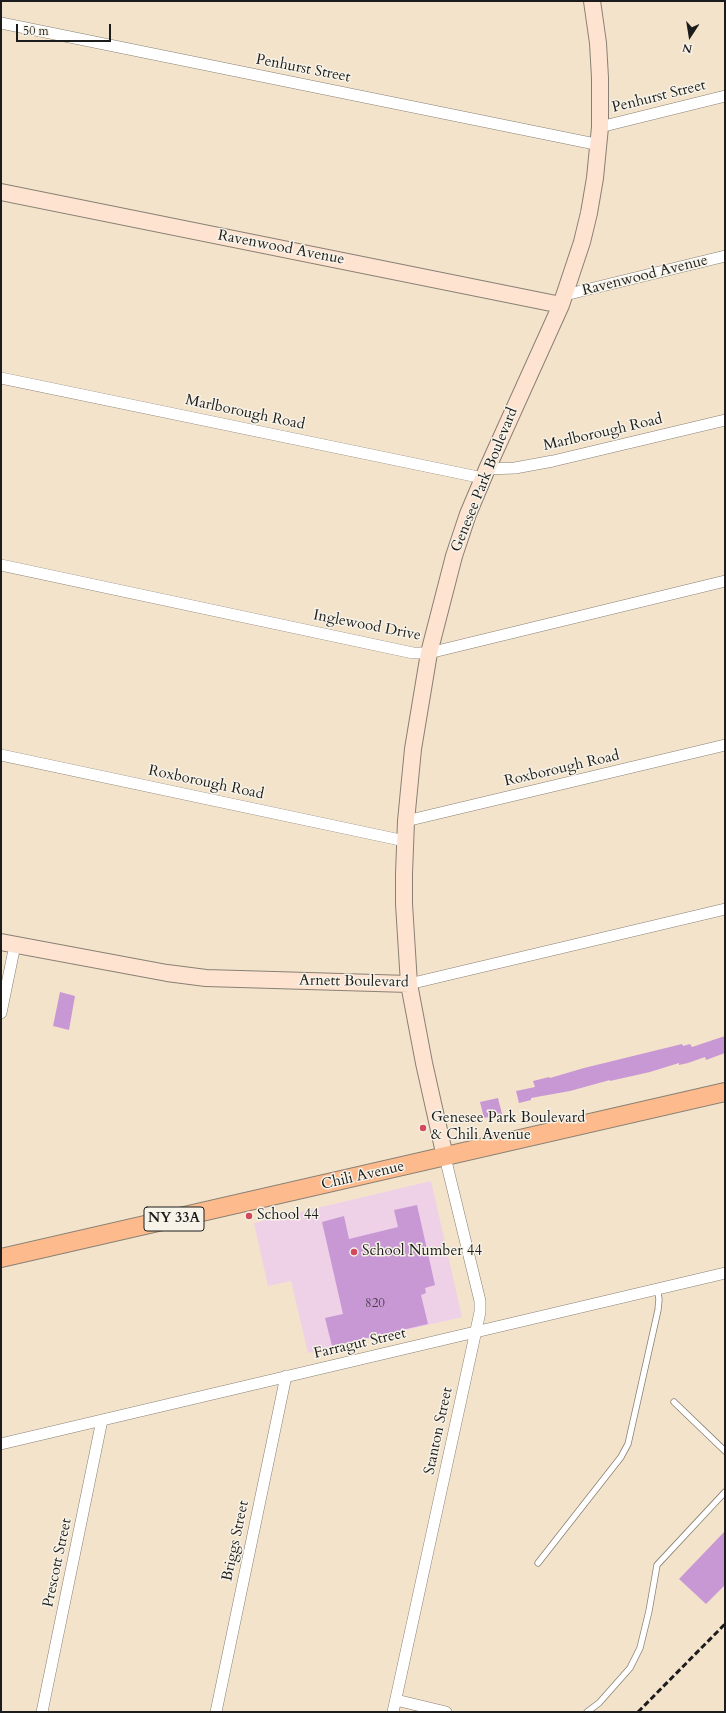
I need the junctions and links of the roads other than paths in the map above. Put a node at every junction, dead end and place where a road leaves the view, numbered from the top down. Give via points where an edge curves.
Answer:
1 (592, 1) edge
2 (1, 23) edge
3 (725, 96) edge
4 (600, 128) junction
5 (600, 144) junction
6 (1, 192) edge
7 (725, 256) edge
8 (563, 300) junction
9 (1, 378) edge
10 (725, 420) edge
11 (485, 474) junction
12 (1, 565) edge
13 (725, 581) edge
14 (429, 653) junction
15 (725, 745) edge
16 (1, 755) edge
17 (406, 821) junction
18 (405, 841) junction
19 (725, 909) edge
20 (8, 943) edge
21 (409, 984) junction
22 (1, 1013) edge
23 (725, 1092) edge
24 (445, 1157) junction
25 (1, 1258) edge
26 (725, 1272) edge
27 (657, 1288) junction
28 (475, 1332) junction
29 (286, 1376) junction
30 (674, 1402) dead end
31 (102, 1420) junction
32 (1, 1444) edge
33 (725, 1451) edge
34 (725, 1492) edge
35 (538, 1563) dead end
36 (396, 1700) junction
37 (42, 1712) edge
38 (216, 1712) edge
39 (393, 1712) edge
40 (446, 1712) edge
41 (587, 1712) edge

1 - 4 street, Genesee Park Boulevard via 598,50
2 - 5 street, Penhurst Street
3 - 4 street, Penhurst Street
4 - 5 street, Genesee Park Boulevard
5 - 8 street, Genesee Park Boulevard via 589,213
6 - 8 street, Ravenwood Avenue
7 - 8 street, Ravenwood Avenue
8 - 11 street, Genesee Park Boulevard
9 - 11 street, Marlborough Road
10 - 11 street, Marlborough Road via 553,461
11 - 14 street, Genesee Park Boulevard via 454,556
12 - 14 street, Inglewood Drive via 413,653
13 - 14 street, Inglewood Drive
14 - 17 street, Genesee Park Boulevard via 413,749
15 - 17 street, Roxborough Road
16 - 18 street, Roxborough Road
17 - 18 street, Genesee Park Boulevard
18 - 21 street, Genesee Park Boulevard via 404,904
19 - 21 street, Arnett Boulevard
20 - 21 street, Arnett Boulevard via 206,978
20 - 22 street
21 - 24 street, Genesee Park Boulevard
23 - 24 main road, Chili Avenue / NY 33A
24 - 25 main road, Chili Avenue / NY 33A
24 - 28 street, Stanton Street via 480,1301
26 - 27 street, Farragut Street
27 - 28 street, Farragut Street
27 - 35 lane via 658,1310 628,1444 621,1457
28 - 29 street, Farragut Street
28 - 36 street, Stanton Street
29 - 31 street, Farragut Street
29 - 38 street, Briggs Street
30 - 33 lane
31 - 32 street, Farragut Street
31 - 37 street, Prescott Street
34 - 41 lane via 657,1565 640,1648 630,1668 599,1703
36 - 39 street, Stanton Street
36 - 40 street

